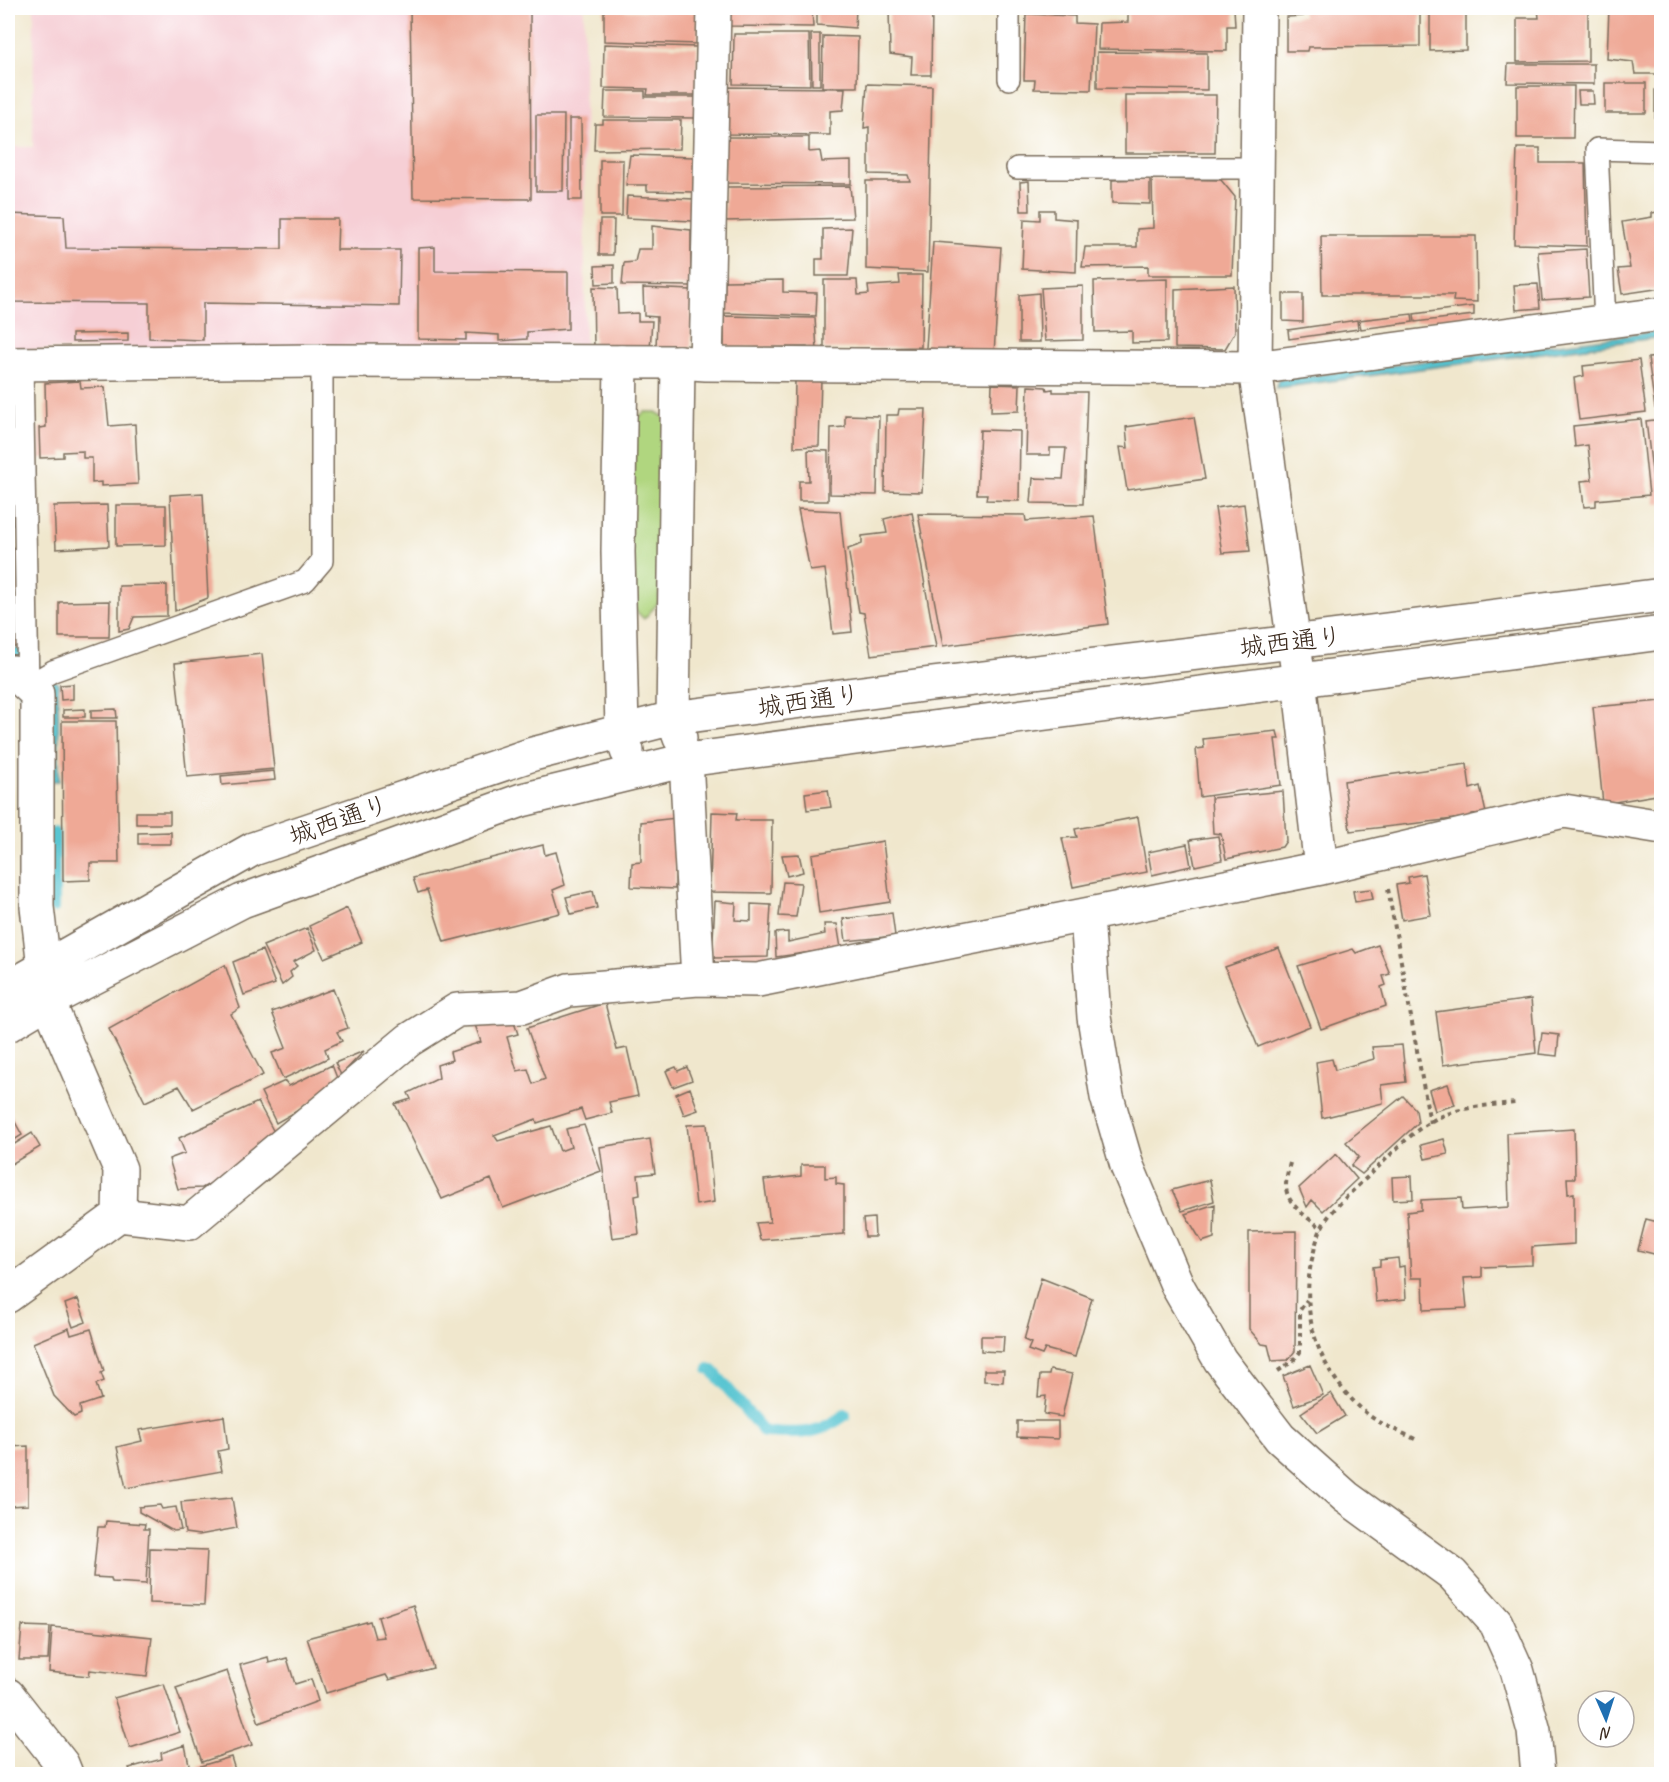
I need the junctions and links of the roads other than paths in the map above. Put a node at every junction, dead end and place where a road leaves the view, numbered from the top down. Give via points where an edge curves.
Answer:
1 (714, 8) edge
2 (1009, 8) edge
3 (1258, 8) edge
4 (1009, 79) dead end
5 (1662, 151) edge
6 (1017, 168) dead end
7 (1257, 168) junction
8 (1662, 314) edge
9 (1605, 322) junction
10 (322, 361) junction
11 (621, 362) junction
12 (692, 363) junction
13 (15, 364) edge
14 (1255, 368) junction
15 (1662, 595) edge
16 (1662, 633) edge
17 (1293, 642) junction
18 (18, 679) edge
19 (1299, 680) junction
20 (674, 718) junction
21 (622, 731) junction
22 (686, 760) junction
23 (633, 773) junction
24 (1662, 827) edge
25 (1322, 868) junction
26 (1087, 916) junction
27 (44, 967) junction
28 (698, 979) junction
29 (8, 988) edge
30 (48, 1001) junction
31 (8, 1025) edge
32 (118, 1215) junction
33 (8, 1296) edge
34 (8, 1695) edge
35 (66, 1774) edge
36 (1538, 1774) edge

1 - 12 street
2 - 4 lane
3 - 7 street
5 - 9 lane via 1597,149
6 - 7 lane
7 - 14 street
8 - 9 street
9 - 14 street
10 - 11 street
10 - 13 street
10 - 18 lane via 322,561 305,581 53,671
11 - 12 street
11 - 21 street via 618,552
12 - 14 street
12 - 20 street
13 - 18 lane
14 - 17 street
15 - 17 street, 城西通り
16 - 19 street, 城西通り
17 - 19 street
17 - 20 street, 城西通り
18 - 27 street via 37,694 37,907
19 - 22 street, 城西通り
19 - 25 street
20 - 21 street, 城西通り
20 - 22 street
21 - 23 street
21 - 27 street, 城西通り via 533,754 253,849
22 - 23 street, 城西通り
22 - 28 street
23 - 30 street, 城西通り via 522,800 242,900
24 - 25 street via 1564,811
25 - 26 street
26 - 28 street via 758,980
26 - 36 street via 1094,1017 1107,1097 1127,1166 1178,1287 1220,1360 1280,1438 1346,1497 1452,1574 1496,1623 1517,1670 1534,1731
27 - 29 street, 城西通り
27 - 30 street
28 - 32 street via 569,990 522,1006 457,1010 409,1040 189,1223
30 - 31 street, 城西通り
30 - 32 street via 120,1169
32 - 33 street
34 - 35 street

